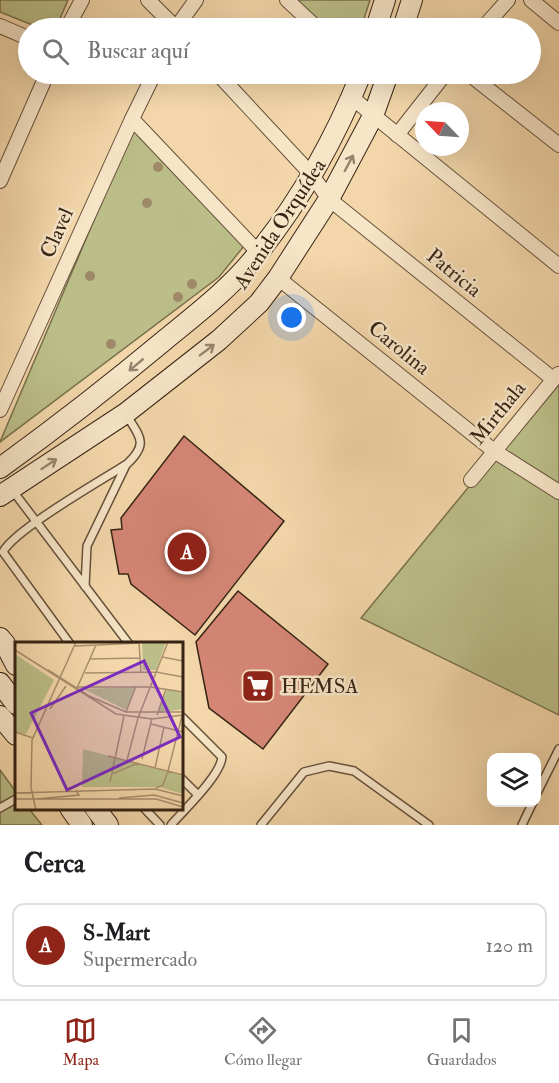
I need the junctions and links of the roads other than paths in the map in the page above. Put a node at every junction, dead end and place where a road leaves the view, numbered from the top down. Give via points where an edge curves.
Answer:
1 (82, 0) edge
2 (148, 0) edge
3 (196, 0) edge
4 (288, 0) edge
5 (385, 0) edge
6 (412, 0) edge
7 (508, 0) edge
8 (531, 0) edge
9 (73, 18) edge
10 (166, 18) edge
11 (183, 18) edge
12 (307, 18) edge
13 (379, 18) edge
14 (406, 18) edge
15 (492, 18) edge
16 (559, 23) edge
17 (0, 26) edge
18 (18, 34) edge
19 (42, 84) edge
20 (149, 84) edge
21 (227, 84) edge
22 (357, 84) edge
23 (384, 84) edge
24 (437, 84) edge
25 (482, 84) edge
26 (351, 97) junction
27 (373, 116) junction
28 (132, 119) junction
29 (397, 135) junction
30 (559, 145) edge
31 (311, 174) junction
32 (0, 181) edge
33 (329, 199) junction
34 (259, 253) junction
35 (559, 266) edge
36 (278, 278) junction
37 (556, 376) edge
38 (0, 410) edge
39 (126, 414) junction
40 (494, 451) junction
41 (127, 464) junction
42 (0, 468) edge
43 (471, 480) dead end
44 (559, 492) edge
45 (6, 493) edge
46 (37, 522) junction
47 (85, 586) junction
48 (0, 638) edge
49 (69, 642) edge
50 (127, 642) edge
51 (15, 664) edge
52 (0, 683) edge
53 (15, 704) edge
54 (0, 716) edge
55 (183, 718) edge
56 (15, 734) edge
57 (559, 749) edge
58 (183, 780) edge
59 (541, 787) edge
60 (198, 795) junction
61 (15, 800) edge
62 (531, 807) edge
63 (0, 808) edge
64 (71, 810) edge
65 (97, 810) edge
66 (146, 810) edge
67 (82, 825) edge
68 (108, 825) edge
69 (160, 825) edge
70 (171, 825) edge
71 (261, 825) edge
72 (429, 825) edge
73 (522, 825) edge

1 - 9 street
2 - 10 street
3 - 11 street
4 - 12 street
5 - 13 street
6 - 14 street
7 - 15 street
8 - 16 street
17 - 18 street
19 - 32 street
20 - 28 street, Clavel
21 - 31 street, Patricia
22 - 26 street, Avenida Orquídea
23 - 27 street, Avenida Orquídea
24 - 29 street
25 - 30 street
26 - 27 street
26 - 31 street, Avenida Orquídea
27 - 29 street
33 -> 27 street, Avenida Orquídea
28 - 34 street
28 - 38 street, Clavel
29 - 35 street
31 - 33 street, Patricia
31 - 34 street, Avenida Orquídea
33 - 36 street, Avenida Orquídea
33 - 37 street, Patricia
34 -> 42 street, Avenida Orquídea via 224,291 159,345
39 -> 36 street, Avenida Orquídea via 242,320
36 - 40 street, Carolina
37 - 40 street, Mirthala
39 - 41 lane via 141,441 141,448
45 -> 39 street, Avenida Orquídea
40 - 43 street, Mirthala
40 - 44 street, Carolina
41 - 46 lane
41 - 47 lane via 87,546
45 - 46 lane
46 - 47 lane
46 - 49 lane via 3,552
47 - 50 lane
48 - 51 street
52 - 53 street
54 - 56 street
55 - 60 lane via 222,757 222,765
57 - 59 lane
58 - 60 lane
60 - 70 lane
61 - 63 lane
62 - 73 lane
64 - 67 street
65 - 68 street
66 - 69 lane
71 - 72 lane via 304,772 328,766 354,771

